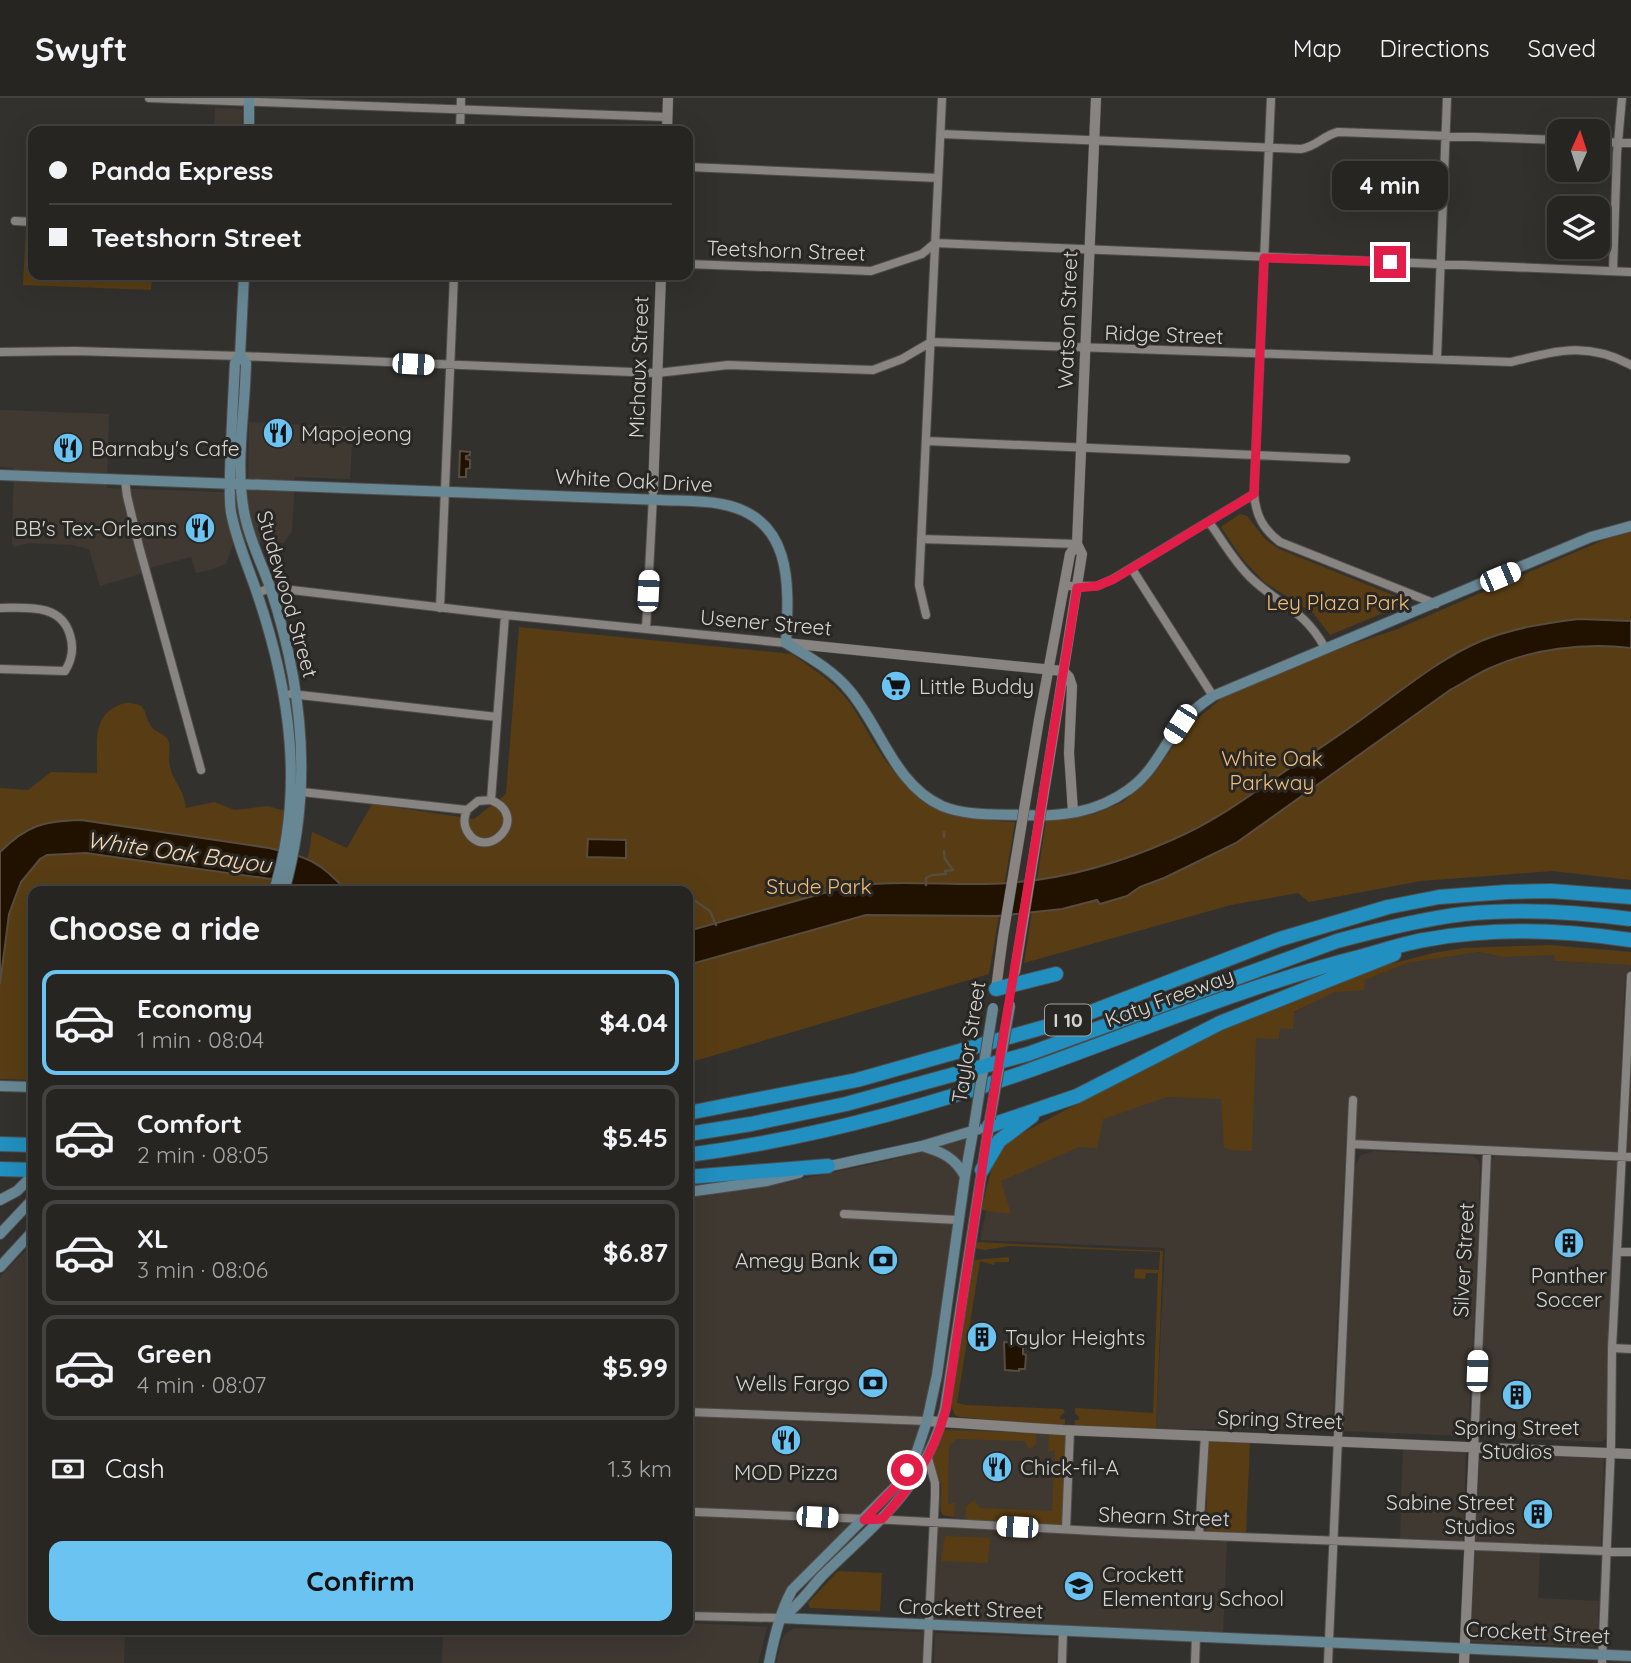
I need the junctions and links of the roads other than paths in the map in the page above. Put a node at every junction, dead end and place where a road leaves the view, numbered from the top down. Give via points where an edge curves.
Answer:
1 (149, 98) edge
2 (461, 98) edge
3 (668, 98) edge
4 (942, 98) edge
5 (1096, 98) edge
6 (1271, 98) edge
7 (1447, 98) edge
8 (1622, 98) edge
9 (249, 100) edge
10 (461, 110) junction
11 (667, 117) junction
12 (248, 126) edge
13 (460, 126) edge
14 (667, 126) edge
15 (941, 134) junction
16 (1446, 136) junction
17 (1094, 140) junction
18 (1547, 140) edge
19 (1610, 143) edge
20 (1619, 143) junction
21 (1631, 143) edge
22 (1269, 148) junction
23 (693, 167) edge
24 (938, 178) junction
25 (15, 221) dead end
26 (28, 222) edge
27 (935, 243) junction
28 (1089, 250) junction
29 (1264, 258) junction
30 (693, 264) edge
31 (1440, 264) junction
32 (1613, 271) junction
33 (1631, 272) edge
34 (244, 280) edge
35 (454, 280) edge
36 (662, 280) edge
37 (931, 342) junction
38 (1084, 348) junction
39 (0, 352) edge
40 (1260, 355) junction
41 (240, 356) junction
42 (1437, 358) junction
43 (1631, 365) edge
44 (450, 366) junction
45 (657, 373) junction
46 (926, 441) junction
47 (1081, 447) junction
48 (1256, 455) junction
49 (1346, 458) dead end
50 (0, 475) edge
51 (125, 480) junction
52 (236, 484) junction
53 (445, 491) junction
54 (1254, 494) junction
55 (653, 495) junction
56 (1209, 522) junction
57 (1631, 526) edge
58 (921, 539) junction
59 (1077, 544) junction
60 (1132, 569) junction
61 (1065, 586) junction
62 (270, 588) junction
63 (1077, 588) junction
64 (257, 593) junction
65 (1436, 604) junction
66 (0, 608) edge
67 (440, 608) junction
68 (505, 615) junction
69 (926, 615) dead end
70 (646, 629) junction
71 (786, 643) junction
72 (825, 646) junction
73 (1325, 648) junction
74 (821, 664) junction
75 (0, 669) edge
76 (1049, 670) junction
77 (1063, 671) junction
78 (284, 693) junction
79 (297, 695) junction
80 (1213, 696) junction
81 (497, 717) junction
82 (201, 771) dead end
83 (298, 798) junction
84 (491, 800) junction
85 (467, 810) junction
86 (1073, 812) junction
87 (276, 886) edge
88 (285, 886) edge
89 (1631, 897) edge
90 (1631, 919) edge
91 (1631, 940) edge
92 (1413, 943) junction
93 (1056, 974) dead end
94 (1631, 976) edge
95 (1014, 979) junction
96 (997, 982) junction
97 (1630, 987) edge
98 (1629, 1063) edge
99 (2, 1087) edge
100 (28, 1087) edge
101 (1353, 1100) dead end
102 (1039, 1110) junction
103 (693, 1112) edge
104 (982, 1125) junction
105 (693, 1133) edge
106 (0, 1144) edge
107 (1351, 1144) junction
108 (28, 1145) edge
109 (922, 1146) junction
110 (1487, 1152) junction
111 (693, 1154) edge
112 (1627, 1157) edge
113 (828, 1166) junction
114 (0, 1169) edge
115 (982, 1170) junction
116 (28, 1172) edge
117 (965, 1175) junction
118 (693, 1177) edge
119 (28, 1178) edge
120 (693, 1191) edge
121 (0, 1200) edge
122 (28, 1201) edge
123 (28, 1206) edge
124 (844, 1214) dead end
125 (958, 1220) junction
126 (0, 1234) edge
127 (28, 1236) edge
128 (1618, 1252) junction
129 (1631, 1252) edge
130 (0, 1267) edge
131 (945, 1313) junction
132 (960, 1314) junction
133 (1612, 1348) junction
134 (1631, 1349) edge
135 (693, 1412) edge
136 (927, 1421) junction
137 (942, 1423) junction
138 (1070, 1430) junction
139 (1205, 1435) junction
140 (1338, 1441) junction
141 (1474, 1447) junction
142 (1611, 1453) junction
143 (1631, 1454) edge
144 (928, 1458) junction
145 (696, 1512) dead end
146 (882, 1519) junction
147 (864, 1520) junction
148 (933, 1522) junction
149 (1066, 1530) junction
150 (1199, 1535) junction
151 (1334, 1540) junction
152 (1470, 1545) junction
153 (1607, 1551) junction
154 (1631, 1552) edge
155 (693, 1616) edge
156 (781, 1618) junction
157 (928, 1625) junction
158 (1063, 1631) junction
159 (1196, 1637) junction
160 (1329, 1642) junction
161 (1465, 1648) junction
162 (1631, 1656) edge
163 (1602, 1659) edge
164 (769, 1663) edge
165 (927, 1663) edge
166 (1062, 1663) edge
167 (1195, 1663) edge
168 (1328, 1663) edge
169 (1464, 1663) edge

1 - 9 street
2 - 10 street
3 - 11 street
4 - 15 street
5 - 17 street, Watson Street
6 - 22 street
7 - 16 street
8 - 20 street
9 - 10 street
9 - 12 main road
10 - 11 street
10 - 13 street
11 - 14 street
15 - 17 street
15 - 24 street
16 - 18 street
16 - 22 street via 1338,132 1307,148
16 - 31 street
17 - 22 street
17 - 28 street, Watson Street
19 - 20 street
20 - 21 street
20 - 32 street
22 - 29 street
23 - 24 street
24 - 27 street
25 - 26 street
27 - 28 street
27 - 30 street, Teetshorn Street via 922,254 871,271
27 - 37 street
28 - 29 street
28 - 38 street, Watson Street
29 - 31 street
29 - 40 street
31 - 32 street
31 - 42 street
32 - 33 street
34 - 41 main road, Studewood Street
35 - 44 street
36 - 45 street, Michaux Street
37 - 38 street, Ridge Street
37 - 45 street via 873,370 728,365
37 - 46 street
38 - 40 street, Ridge Street
38 - 47 street, Watson Street
39 - 41 street
40 - 42 street, Ridge Street
40 - 48 street
41 - 44 street
41 - 52 main road, Studewood Street via 246,363
42 - 43 street, Ridge Street via 1511,362 1564,349 1596,352
44 - 45 street
44 - 53 street
45 - 55 street, Michaux Street
46 - 47 street
46 - 58 street
47 - 48 street
47 - 59 street, Watson Street
48 - 49 street
48 - 54 street
50 - 51 main road, White Oak Drive
51 - 52 main road, White Oak Drive
51 - 82 street
52 - 53 main road, White Oak Drive
52 - 62 main road, Studewood Street via 247,531
52 - 64 main road, Studewood Street via 231,508 236,534
53 - 55 main road, White Oak Drive
53 - 67 street
54 - 56 street
54 - 65 street via 1262,524 1280,542
55 - 70 street, Michaux Street
55 - 71 main road, White Oak Drive via 718,503 744,510 764,524 787,573
56 - 60 street
56 - 73 street via 1245,572 1300,614
57 - 65 main road via 1591,537
58 - 59 street
58 - 69 street via 919,585
59 - 61 street, Watson Street via 1070,554
59 - 63 street, Watson Street via 1082,554
60 - 63 street via 1097,586
60 - 80 street
61 - 63 street
61 - 76 street, Watson Street
62 - 64 street, Usener Street
62 - 67 street, Usener Street
62 - 79 main road, Studewood Street
63 - 77 street, Watson Street
64 - 78 main road, Studewood Street
65 - 73 main road
66 - 75 street via 46,610 61,618 72,646 65,671
67 - 68 street, Usener Street
68 - 70 street, Usener Street
68 - 81 street
70 - 71 street, Usener Street
71 - 72 street, Usener Street
71 - 74 main road
72 - 74 street
72 - 76 street, Usener Street
73 - 80 main road
74 - 86 main road via 863,707 904,775 933,801 985,814
76 - 77 street, Usener Street
76 - 96 street, Taylor Street, bridge
77 - 86 street, Watson Street via 1072,686 1069,753
77 - 95 street, Taylor Street, bridge
78 - 79 street
78 - 83 main road, Studewood Street
79 - 81 street
79 - 83 main road, Studewood Street via 302,740
80 - 86 main road via 1180,724 1150,771 1130,789 1106,804
81 - 84 street
83 - 85 street
83 - 87 main road
83 - 88 main road via 293,858
84 - 85 street via 478,801
84 - 85 street via 502,807 507,819 504,832 494,841 480,842 469,835 464,823
89 - 103 highway, Katy Freeway / I 10 via 1506,892 1388,907 1280,939 1073,1019 857,1080
90 - 105 highway, bridge via 1506,912 1385,928 1290,957 1028,1054 846,1104
91 - 92 highway, Katy Freeway / I 10 via 1511,932
92 - 102 highway via 1387,959 1220,1023 1087,1091
92 - 111 highway, Katy Freeway / I 10 via 1311,969 900,1112 781,1140
93 - 95 highway
94 - 97 street
95 - 96 highway
95 - 104 main road, Taylor Street, bridge
96 - 104 main road, Taylor Street, bridge
97 - 98 street
98 - 112 street
99 - 100 main road
101 - 107 street
102 - 104 highway
102 - 115 highway via 999,1141
104 - 109 main road
104 - 115 main road, Taylor Street
104 - 117 main road, Taylor Street
106 - 108 highway
107 - 110 street
107 - 140 street
109 - 113 main road
109 - 117 main road via 953,1159
110 - 112 street
110 - 141 street, Silver Street
112 - 128 street
113 - 118 highway
113 - 120 main road via 767,1181
114 - 116 highway
115 - 132 main road, Taylor Street
117 - 125 main road, Taylor Street
119 - 121 main road
121 - 122 main road
123 - 126 main road
124 - 125 street
125 - 131 main road, Taylor Street
127 - 130 main road
128 - 129 street
128 - 133 street
131 - 132 main road
131 - 136 main road, Taylor Street
132 - 137 main road, Taylor Street
133 - 134 street
133 - 142 street
135 - 136 street
136 - 137 street, Spring Street
136 - 147 main road, Taylor Street via 915,1457 899,1483
137 - 138 street, Spring Street
137 - 144 main road, Taylor Street
138 - 139 street, Spring Street
138 - 149 street
139 - 140 street, Spring Street
139 - 150 street
140 - 141 street, Spring Street
140 - 151 street
141 - 142 street, Spring Street
141 - 152 street, Silver Street
142 - 143 street, Spring Street
142 - 153 street
144 - 146 main road, Taylor Street via 911,1487
144 - 148 street via 934,1483
145 - 147 street, Shearn Street
146 - 147 street, Shearn Street
146 - 148 street, Shearn Street
146 - 156 main road, Taylor Street
147 - 156 main road, Taylor Street via 792,1590
148 - 149 street, Shearn Street
148 - 157 street
149 - 150 street, Shearn Street
150 - 151 street, Shearn Street
151 - 152 street, Shearn Street
151 - 160 street
152 - 153 street, Shearn Street
152 - 161 street, Silver Street
153 - 154 street, Shearn Street
153 - 163 street
155 - 156 street, Crockett Street
156 - 157 main road, Crockett Street
156 - 164 main road, Taylor Street
157 - 158 main road, Crockett Street
157 - 165 street
158 - 159 main road, Crockett Street
158 - 166 street
159 - 160 main road, Crockett Street
159 - 167 street
160 - 161 main road, Crockett Street
160 - 168 street
161 - 163 main road, Crockett Street
161 - 169 street, Silver Street
162 - 163 main road, Crockett Street

